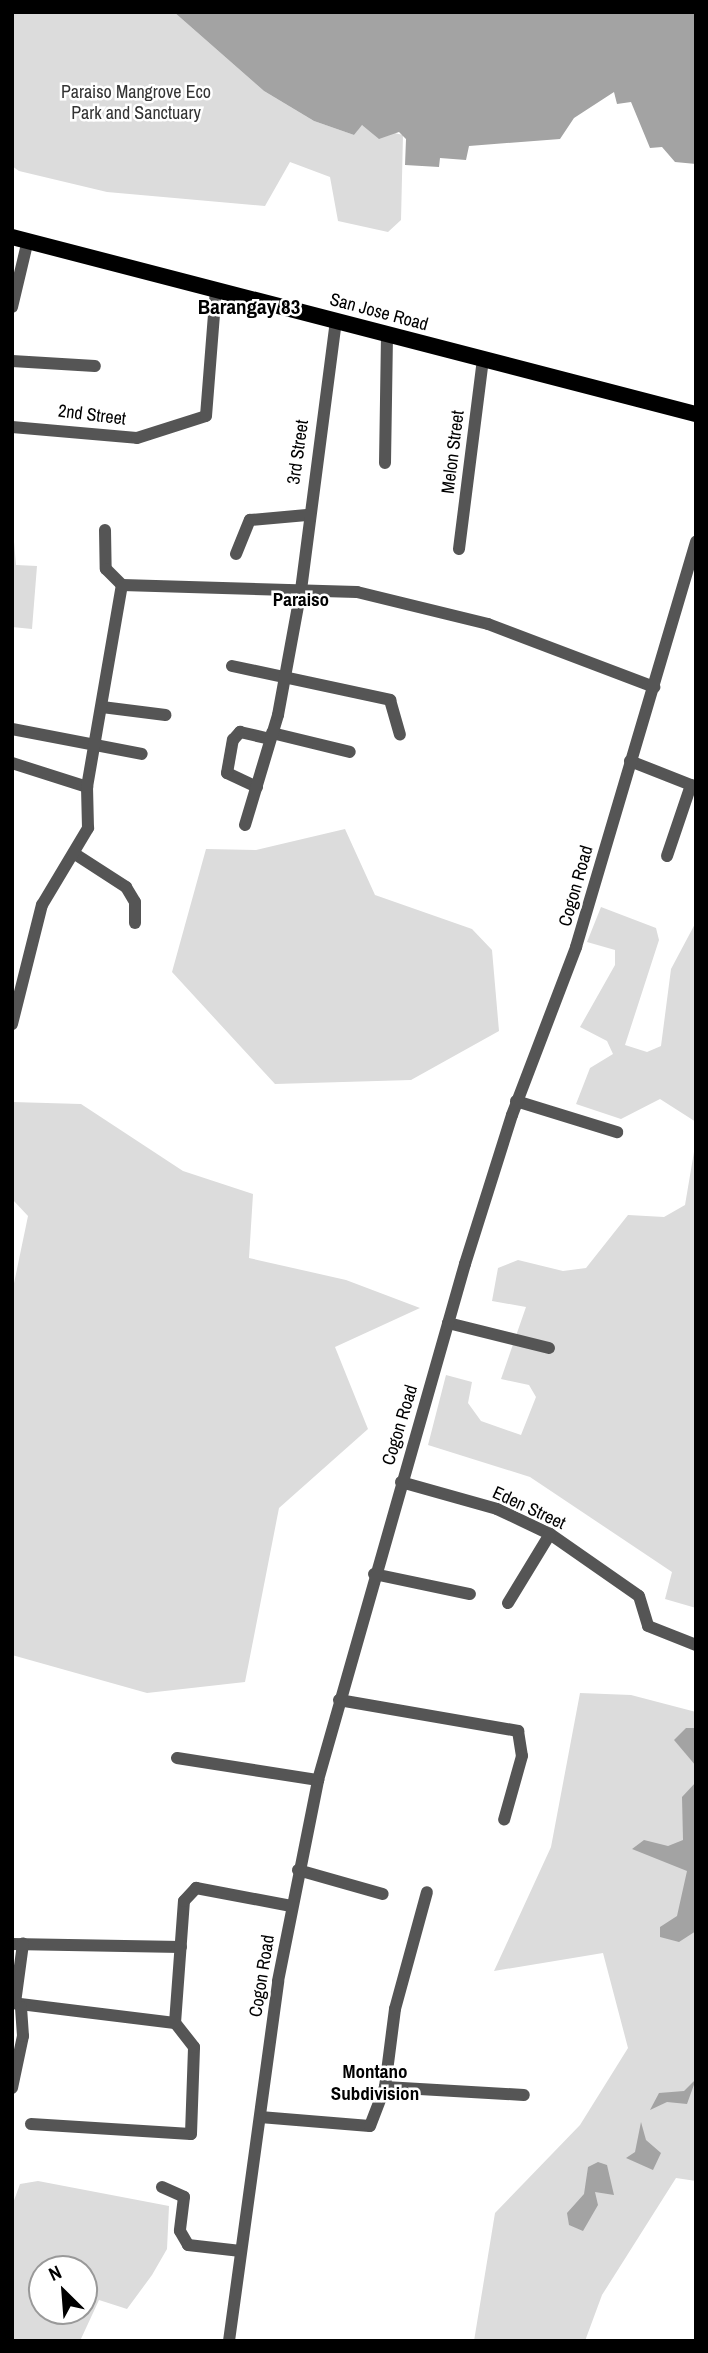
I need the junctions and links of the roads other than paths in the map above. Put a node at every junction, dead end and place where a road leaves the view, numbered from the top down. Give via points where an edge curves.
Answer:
1 (20, 239) edge
2 (216, 290) junction
3 (12, 307) edge
4 (336, 321) junction
5 (387, 334) junction
6 (483, 360) junction
7 (12, 361) edge
8 (95, 366) dead end
9 (696, 414) edge
10 (12, 427) edge
11 (385, 463) dead end
12 (307, 515) junction
13 (105, 530) dead end
14 (696, 541) edge
15 (458, 549) dead end
16 (236, 554) dead end
17 (121, 585) junction
18 (301, 590) junction
19 (232, 666) dead end
20 (285, 674) junction
21 (654, 687) junction
22 (102, 707) junction
23 (165, 715) dead end
24 (12, 729) edge
25 (400, 735) dead end
26 (271, 736) junction
27 (95, 747) junction
28 (349, 752) dead end
29 (142, 754) dead end
30 (630, 761) junction
31 (12, 763) edge
32 (693, 786) edge
33 (87, 787) junction
34 (257, 787) junction
35 (245, 825) dead end
36 (75, 855) junction
37 (667, 856) dead end
38 (135, 923) dead end
39 (12, 1024) edge
40 (516, 1101) junction
41 (617, 1132) dead end
42 (448, 1323) junction
43 (549, 1348) dead end
44 (401, 1482) junction
45 (550, 1534) junction
46 (374, 1574) junction
47 (470, 1594) dead end
48 (508, 1603) dead end
49 (696, 1645) edge
50 (339, 1700) junction
51 (177, 1758) dead end
52 (317, 1780) junction
53 (504, 1821) dead end
54 (299, 1870) junction
55 (428, 1892) dead end
56 (383, 1894) dead end
57 (291, 1906) junction
58 (18, 1944) edge
59 (181, 1947) junction
60 (16, 2004) edge
61 (175, 2023) junction
62 (385, 2087) junction
63 (12, 2088) edge
64 (524, 2095) dead end
65 (260, 2117) junction
66 (31, 2124) dead end
67 (162, 2186) dead end
68 (241, 2251) junction
69 (229, 2341) edge

1 - 2 main road, San Jose Road
1 - 3 street
2 - 4 main road, San Jose Road
2 - 10 street, 2nd Street via 206,416 137,438
4 - 5 main road, San Jose Road
4 - 12 street, 3rd Street
5 - 6 main road, San Jose Road
5 - 11 street
6 - 9 main road, San Jose Road
6 - 15 street, Melon Street
7 - 8 street
12 - 16 street via 250,520
12 - 18 street, 3rd Street
13 - 17 street via 106,569
14 - 21 street, Cogon Road
17 - 18 street
17 - 22 street
18 - 20 street, 3rd Street
18 - 21 street via 357,592 488,624
19 - 20 street
20 - 25 street via 390,700
20 - 26 street, 3rd Street
21 - 30 street, Cogon Road
22 - 23 street
22 - 27 street
24 - 27 street
26 - 28 street
26 - 34 street, 3rd Street
26 - 34 street via 240,732 233,740 227,773
27 - 29 street
27 - 33 street
30 - 32 street
30 - 40 street, Cogon Road via 576,947
31 - 33 street
32 - 37 street
33 - 36 street via 88,828
34 - 35 street, 3rd Street
36 - 38 street via 126,887 135,902
36 - 39 street via 42,905
40 - 41 street
40 - 42 street, Cogon Road
42 - 43 street
42 - 44 street, Cogon Road
44 - 45 street, Eden Street via 497,1509
44 - 46 street, Cogon Road
45 - 48 street
45 - 49 street, Eden Street via 632,1589 648,1626
46 - 47 street
46 - 50 street, Cogon Road
50 - 52 street, Cogon Road
50 - 53 street via 518,1731 522,1756
51 - 52 street
52 - 54 street, Cogon Road
54 - 56 street
54 - 57 street, Cogon Road
55 - 62 street via 395,2009
57 - 59 street via 197,1888 184,1901
57 - 65 street, Cogon Road
58 - 59 street
58 - 60 street
59 - 61 street
60 - 61 street
60 - 63 street via 23,2036
61 - 66 street via 194,2047 191,2134
62 - 64 street
62 - 65 street via 370,2126
65 - 68 street, Cogon Road
67 - 68 street via 184,2197 180,2231 188,2245
68 - 69 street, Cogon Road

